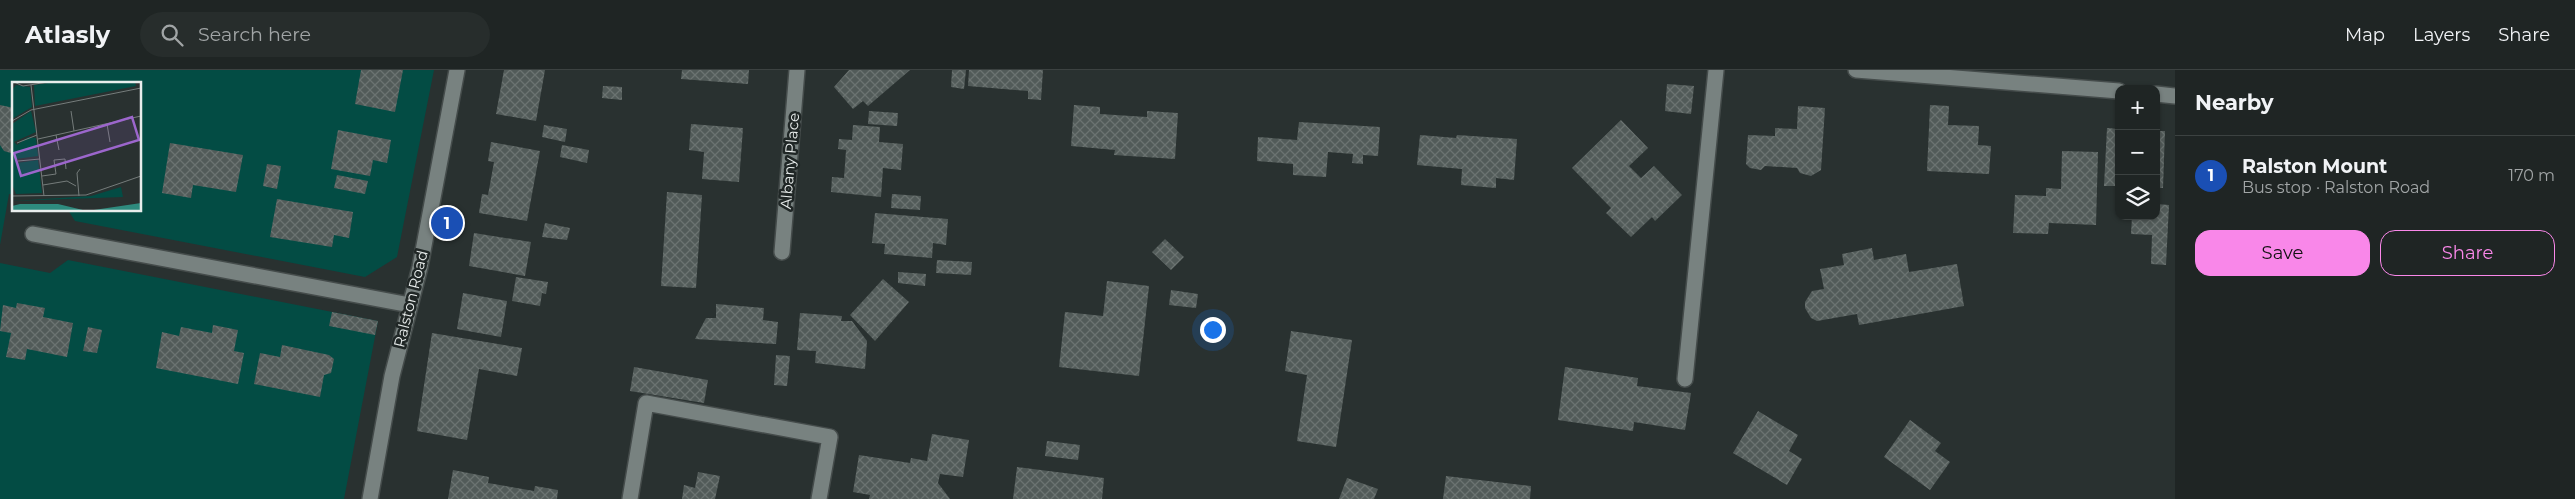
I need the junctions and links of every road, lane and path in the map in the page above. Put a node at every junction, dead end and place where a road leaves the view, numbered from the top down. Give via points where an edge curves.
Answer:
1 (457, 70) edge
2 (797, 70) edge
3 (1716, 70) edge
4 (1856, 70) edge
5 (2115, 91) edge
6 (2160, 94) edge
7 (2175, 96) edge
8 (33, 234) dead end
9 (782, 252) dead end
10 (410, 305) junction
11 (1685, 379) dead end
12 (370, 499) edge
13 (630, 499) edge
14 (819, 499) edge

1 - 10 street, Ralston Road
2 - 9 street, Albany Place
3 - 11 street
4 - 5 street
6 - 7 street
8 - 10 street
10 - 12 street, Ralston Road via 392,376
13 - 14 street via 646,404 830,437

